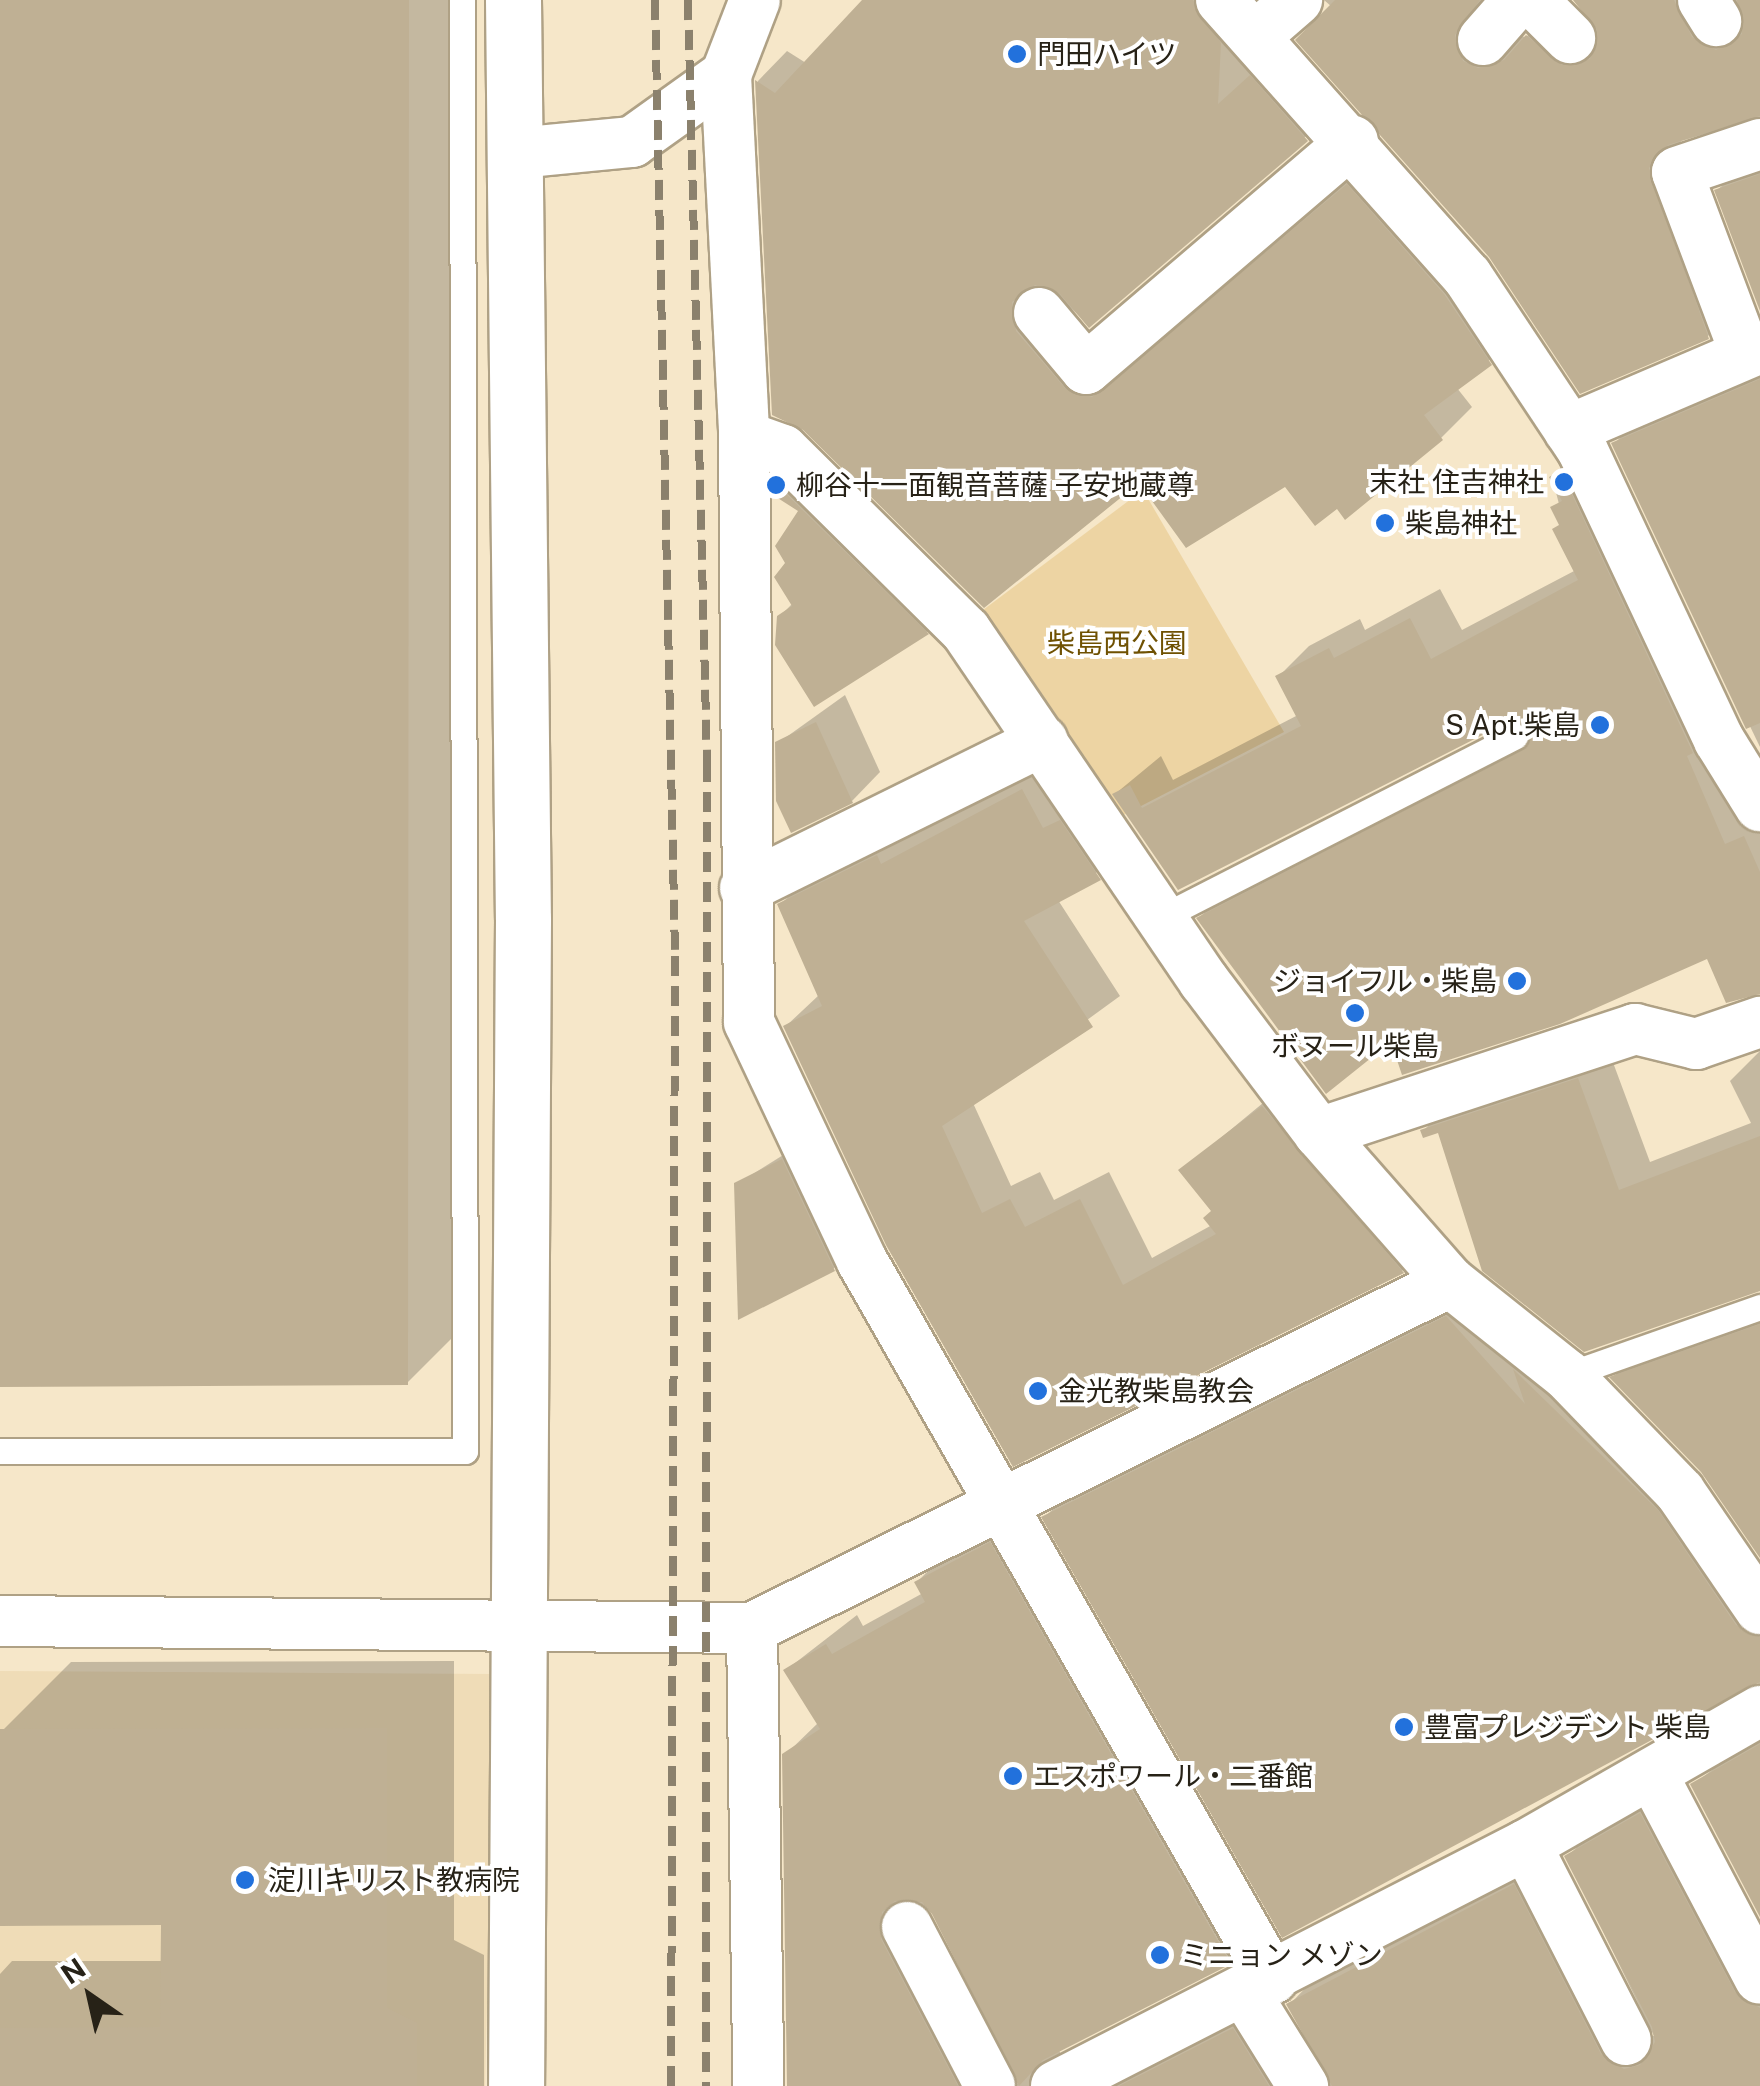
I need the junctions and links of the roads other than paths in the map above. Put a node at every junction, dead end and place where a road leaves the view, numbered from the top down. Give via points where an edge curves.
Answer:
1 (462, 0) edge
2 (513, 0) edge
3 (755, 0) edge
4 (1221, 0) edge
5 (1296, 0) edge
6 (1518, 0) edge
7 (1532, 0) edge
8 (1258, 34) junction
9 (1570, 38) dead end
10 (1483, 40) dead end
11 (726, 75) junction
12 (1353, 141) junction
13 (1760, 144) edge
14 (517, 153) junction
15 (1038, 314) dead end
16 (1752, 351) edge
17 (1569, 430) junction
18 (744, 436) junction
19 (1515, 736) dead end
20 (1042, 741) junction
21 (1758, 797) edge
22 (745, 888) junction
23 (1160, 918) junction
24 (1760, 1022) edge
25 (1319, 1133) junction
26 (1450, 1282) junction
27 (1760, 1307) edge
28 (1567, 1375) junction
29 (0, 1451) edge
30 (1002, 1505) junction
31 (1760, 1609) edge
32 (524, 1620) junction
33 (0, 1621) edge
34 (752, 1628) junction
35 (1760, 1711) edge
36 (1653, 1776) junction
37 (1526, 1845) junction
38 (907, 1927) dead end
39 (1760, 1980) edge
40 (1259, 1986) junction
41 (1626, 2040) dead end
42 (516, 2086) edge
43 (758, 2086) edge
44 (990, 2086) edge
45 (1056, 2086) edge
46 (1304, 2086) edge

1 - 29 lane via 465,1451
2 - 14 street
3 - 11 street
4 - 8 street
5 - 8 street
6 - 10 street
7 - 9 street
8 - 12 street
11 - 14 street via 632,142
11 - 18 street
12 - 15 street via 1086,368
12 - 17 street via 1460,266
13 - 16 street via 1677,172
14 - 32 street
16 - 17 street
17 - 21 street
18 - 20 street via 782,450 966,630
18 - 22 street
19 - 23 lane
20 - 22 street
20 - 23 street
22 - 30 street via 749,1022 862,1262
23 - 25 street
24 - 25 street via 1696,1044 1635,1029
25 - 26 street
26 - 28 street
26 - 30 street
27 - 28 lane
28 - 31 street via 1680,1492
30 - 34 street
30 - 40 street
32 - 33 street
32 - 34 street
32 - 42 street
34 - 43 street
35 - 36 street
36 - 37 street
36 - 39 street
37 - 40 street
37 - 41 street
38 - 44 street
40 - 45 street
40 - 46 street

